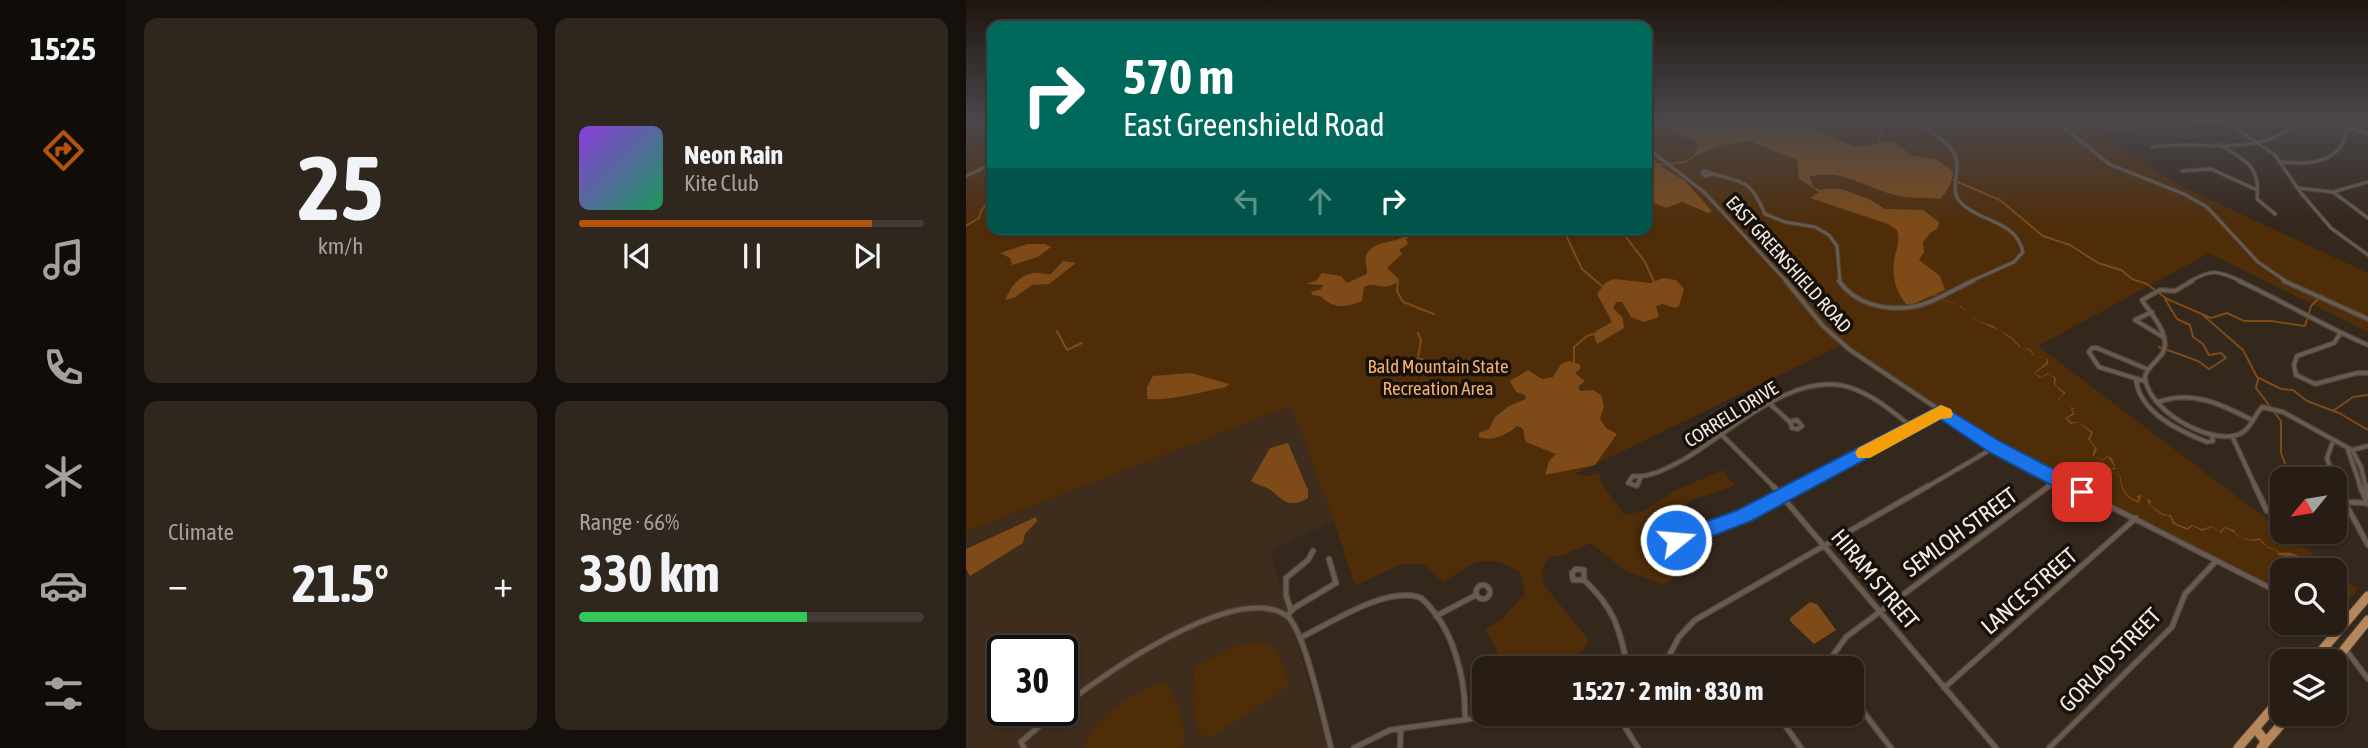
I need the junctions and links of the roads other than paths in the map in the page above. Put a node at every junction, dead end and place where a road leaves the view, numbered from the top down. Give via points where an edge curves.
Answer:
1 (1656, 155) edge
2 (1954, 155) edge
3 (2096, 155) edge
4 (2235, 155) edge
5 (2273, 155) edge
6 (2330, 155) edge
7 (2281, 162) junction
8 (987, 166) edge
9 (2182, 171) dead end
10 (1714, 174) dead end
11 (966, 176) edge
12 (2368, 183) edge
13 (2297, 188) junction
14 (2257, 190) junction
15 (2333, 192) junction
16 (2275, 214) dead end
17 (2368, 218) edge
18 (2368, 255) edge
19 (2152, 312) junction
20 (2368, 318) edge
21 (2340, 334) junction
22 (2165, 337) junction
23 (2368, 345) edge
24 (2147, 369) junction
25 (2368, 373) edge
26 (2136, 379) junction
27 (2144, 381) junction
28 (2158, 402) junction
29 (1770, 404) junction
30 (1941, 411) junction
31 (2252, 420) junction
32 (1790, 422) dead end
33 (1912, 427) junction
34 (2212, 435) junction
35 (1723, 436) junction
36 (2232, 436) junction
37 (2332, 444) junction
38 (1995, 447) junction
39 (2368, 447) edge
40 (2350, 449) junction
41 (2359, 466) junction
42 (2330, 467) edge
43 (2368, 467) edge
44 (1640, 478) dead end
45 (2057, 480) junction
46 (2368, 496) edge
47 (1783, 497) junction
48 (2347, 502) edge
49 (2368, 503) edge
50 (2347, 506) edge
51 (2267, 511) dead end
52 (2136, 519) junction
53 (1689, 537) dead end
54 (2368, 544) edge
55 (1824, 547) junction
56 (1313, 551) dead end
57 (1329, 559) dead end
58 (2217, 561) junction
59 (1584, 580) dead end
60 (2270, 588) edge
61 (1476, 595) dead end
62 (2368, 596) edge
63 (1289, 613) junction
64 (1880, 613) junction
65 (1436, 616) junction
66 (2347, 620) edge
67 (2368, 620) edge
68 (2335, 635) edge
69 (1299, 639) junction
70 (2345, 648) joint
71 (2323, 649) edge
72 (1625, 656) edge
73 (1670, 656) edge
74 (1833, 656) edge
75 (2368, 679) edge
76 (1944, 688) junction
77 (1078, 694) edge
78 (2270, 711) edge
79 (1864, 713) edge
80 (1472, 718) edge
81 (1465, 719) junction
82 (1042, 726) edge
83 (1624, 726) edge
84 (1785, 726) edge
85 (2280, 726) edge
86 (1401, 728) junction
87 (2255, 728) junction
88 (1022, 745) edge
89 (2264, 745) edge
90 (1331, 748) edge
91 (1353, 748) edge
92 (1400, 748) edge
93 (1638, 748) edge
94 (1801, 748) edge
95 (1891, 748) edge
96 (1996, 748) edge
97 (2049, 748) edge
98 (2238, 748) edge

1 - 30 street, EAST GREENSHIELD ROAD via 1704,192 1841,343
2 - 10 street via 1958,200 2015,233 2023,252 2014,262 1909,309 1880,307 1850,295 1837,278 1837,246 1829,235 1765,214 1748,184
3 - 20 street via 2198,200 2223,219 2253,257 2281,278
4 - 14 street via 2251,166 2259,180
5 - 7 street
6 - 7 street via 2308,163
7 - 13 street
8 - 11 street
9 - 14 street via 2211,169
12 - 15 street
13 - 15 street
13 - 18 street via 2331,228
14 - 16 street via 2257,199
15 - 17 street
19 - 21 street via 2143,299 2160,290 2175,291 2215,272 2237,278
19 - 22 street
19 - 22 street via 2135,320
21 - 23 street
21 - 25 street via 2330,344 2297,356 2296,374 2315,384
22 - 24 street via 2161,357
24 - 26 street via 2090,349 2088,355 2099,367
24 - 27 street
26 - 27 street
26 - 34 street via 2145,402 2175,426 2207,442 2213,441
27 - 28 street
28 - 31 street via 2176,395 2193,396
28 - 34 street via 2186,425
29 - 32 street
29 - 33 street, CORRELL DRIVE via 1791,393 1834,384 1870,397
29 - 35 street, CORRELL DRIVE
30 - 33 street
30 - 38 street, EAST GREENSHIELD ROAD
31 - 36 street via 2244,432
31 - 37 street via 2259,409 2274,408
33 - 47 street
34 - 36 street
35 - 44 street, CORRELL DRIVE via 1693,456
35 - 47 street, HIRAM STREET
36 - 51 street
37 - 40 street
37 - 42 street via 2327,458
38 - 45 street, EAST GREENSHIELD ROAD
38 - 55 street
39 - 40 street
40 - 41 street
41 - 43 street
41 - 46 street
41 - 49 street
45 - 52 street, EAST GREENSHIELD ROAD
45 - 64 street, SEMLOH STREET
47 - 53 street
47 - 55 street, HIRAM STREET
48 - 49 street
50 - 54 street
52 - 58 street, EAST GREENSHIELD ROAD
52 - 76 street, LANCE STREET
55 - 64 street, HIRAM STREET
55 - 73 street via 1695,620 1679,637
56 - 63 street via 1285,580
57 - 63 street via 1336,583
58 - 60 street, EAST GREENSHIELD ROAD
58 - 97 street, GORLAD STREET via 2185,594 2172,627
59 - 72 street via 1613,610
61 - 65 street
62 - 66 main road
63 - 69 street
63 - 77 street via 1256,605 1225,612 1152,645
64 - 74 street, SEMLOH STREET via 1846,638
64 - 76 street, HIRAM STREET
65 - 69 street via 1421,598 1388,596
65 - 81 street via 1461,672
67 - 70 main road
68 - 71 main road
69 - 90 street
70 - 75 street
76 - 96 street, HIRAM STREET
78 - 87 main road
79 - 95 street
80 - 81 street
81 - 86 street
82 - 88 street
83 - 93 street
84 - 94 street
85 - 89 main road
86 - 91 street
86 - 92 street
87 - 89 main road
87 - 98 main road

